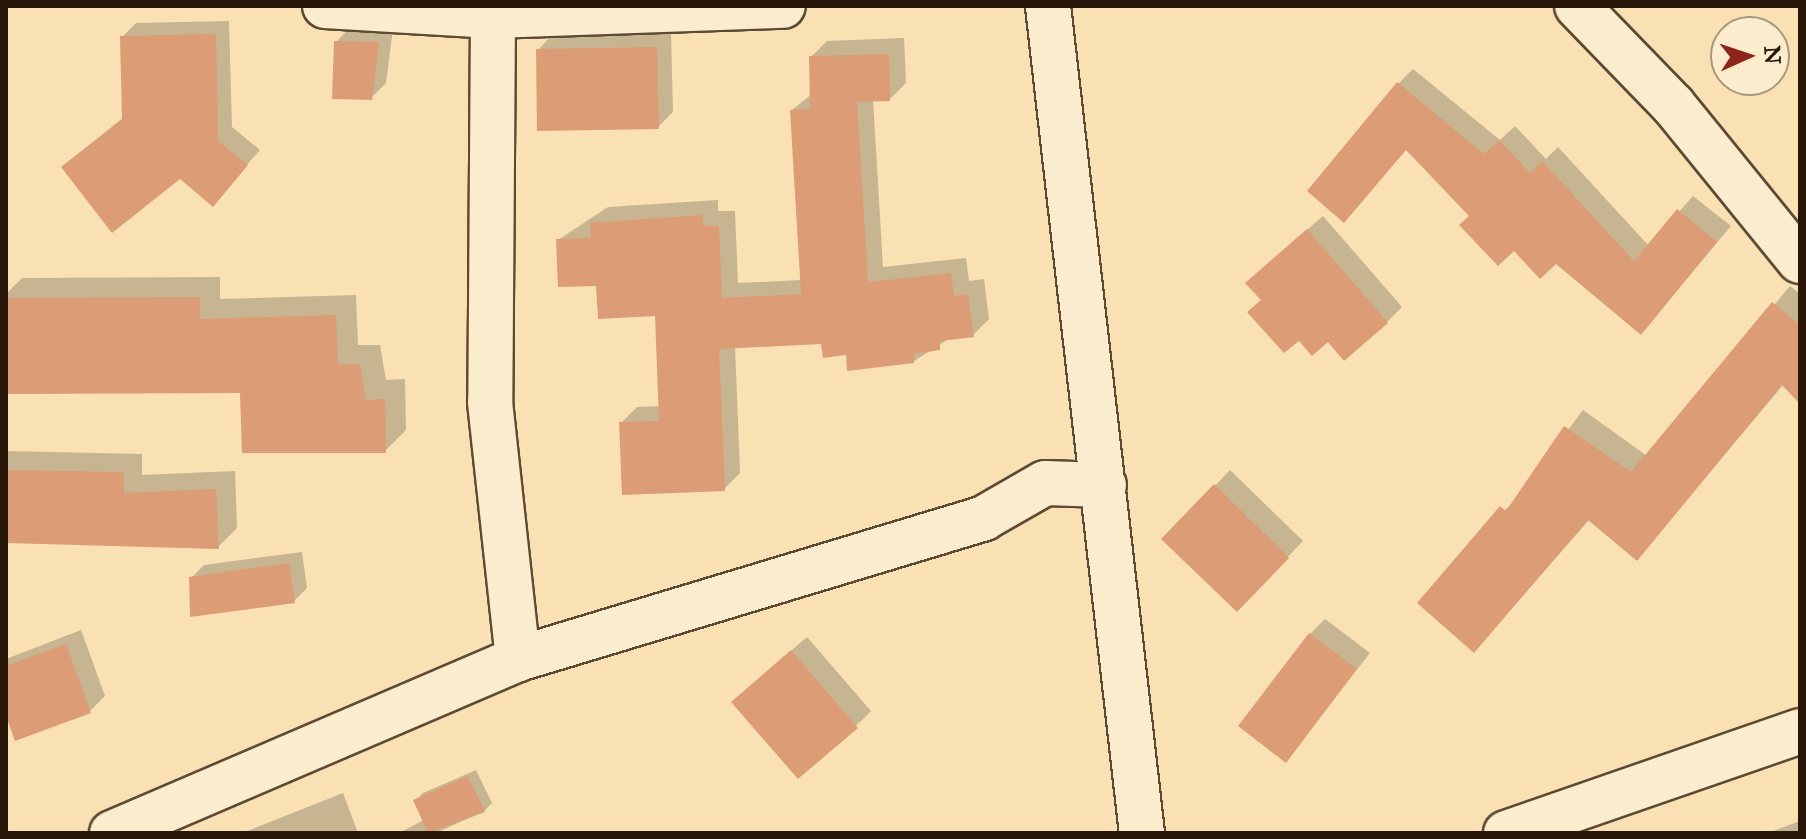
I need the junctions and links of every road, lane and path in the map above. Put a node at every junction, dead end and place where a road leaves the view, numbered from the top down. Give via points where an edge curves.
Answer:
1 (325, 6) edge
2 (783, 6) edge
3 (1048, 6) edge
4 (1577, 6) edge
5 (493, 16) junction
6 (1800, 261) edge
7 (1104, 485) junction
8 (518, 659) junction
9 (1800, 731) edge
10 (1532, 827) edge
11 (112, 833) edge
12 (1142, 833) edge

1 - 5 street
2 - 5 street
3 - 7 street
4 - 6 street via 1673,105
5 - 8 street via 490,402
7 - 8 street via 1045,483 984,518
7 - 12 street
8 - 11 street
9 - 10 street

